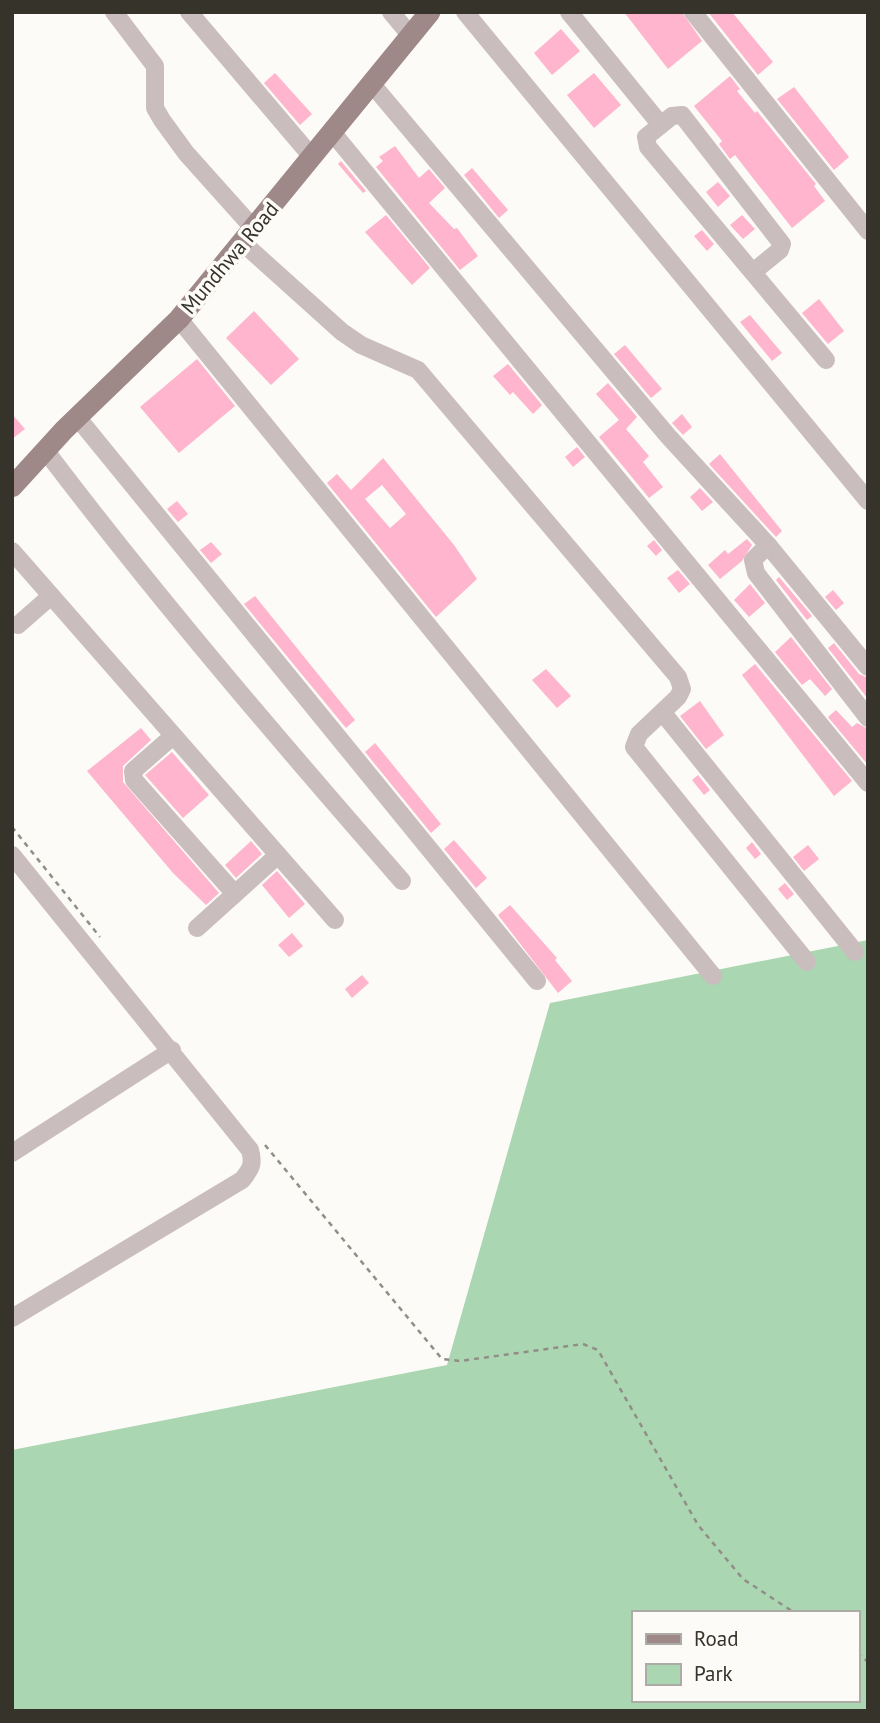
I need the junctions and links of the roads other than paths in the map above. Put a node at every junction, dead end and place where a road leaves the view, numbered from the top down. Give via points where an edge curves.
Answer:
1 (114, 12) edge
2 (189, 12) edge
3 (391, 12) edge
4 (429, 12) edge
5 (465, 12) edge
6 (569, 12) edge
7 (694, 12) edge
8 (410, 35) junction
9 (371, 83) junction
10 (660, 124) junction
11 (332, 132) junction
12 (312, 157) junction
13 (868, 230) edge
14 (249, 236) junction
15 (752, 272) junction
16 (178, 319) junction
17 (826, 360) dead end
18 (77, 417) junction
19 (45, 450) junction
20 (12, 487) edge
21 (868, 501) edge
22 (768, 545) junction
23 (12, 551) edge
24 (51, 596) junction
25 (18, 625) dead end
26 (868, 667) edge
27 (663, 713) junction
28 (868, 718) edge
29 (173, 736) junction
30 (868, 783) edge
31 (278, 855) junction
32 (15, 863) edge
33 (402, 881) dead end
34 (235, 894) junction
35 (335, 920) dead end
36 (197, 928) dead end
37 (855, 952) dead end
38 (807, 962) dead end
39 (713, 976) dead end
40 (537, 981) dead end
41 (172, 1050) junction
42 (12, 1153) edge
43 (12, 1318) edge

1 - 14 street via 155,66 155,108 162,120
2 - 12 street
3 - 8 street
4 - 8 main road, Mundhwa Road
5 - 21 street
6 - 10 street
7 - 13 street
8 - 9 main road, Mundhwa Road
9 - 11 main road, Mundhwa Road
9 - 22 street via 668,436
10 - 15 street via 646,137 648,147
10 - 15 street via 682,115 780,241 782,248
11 - 12 main road, Mundhwa Road
11 - 30 street
12 - 14 main road, Mundhwa Road
14 - 16 main road, Mundhwa Road
14 - 27 street via 342,332 408,364 426,378 678,677 681,690
15 - 17 street
16 - 18 main road, Mundhwa Road
16 - 39 street
18 - 19 main road, Mundhwa Road
18 - 40 street
19 - 20 main road, Mundhwa Road
19 - 33 street via 133,564
22 - 26 street
22 - 28 street via 753,561 756,573
23 - 24 street
24 - 25 street
24 - 29 street
27 - 37 street
27 - 38 street via 634,741 637,753
29 - 31 street
29 - 34 street via 138,765 134,780
31 - 34 street
31 - 35 street
32 - 41 street
34 - 36 street
41 - 42 street
41 - 43 street via 250,1150 251,1169 242,1180

